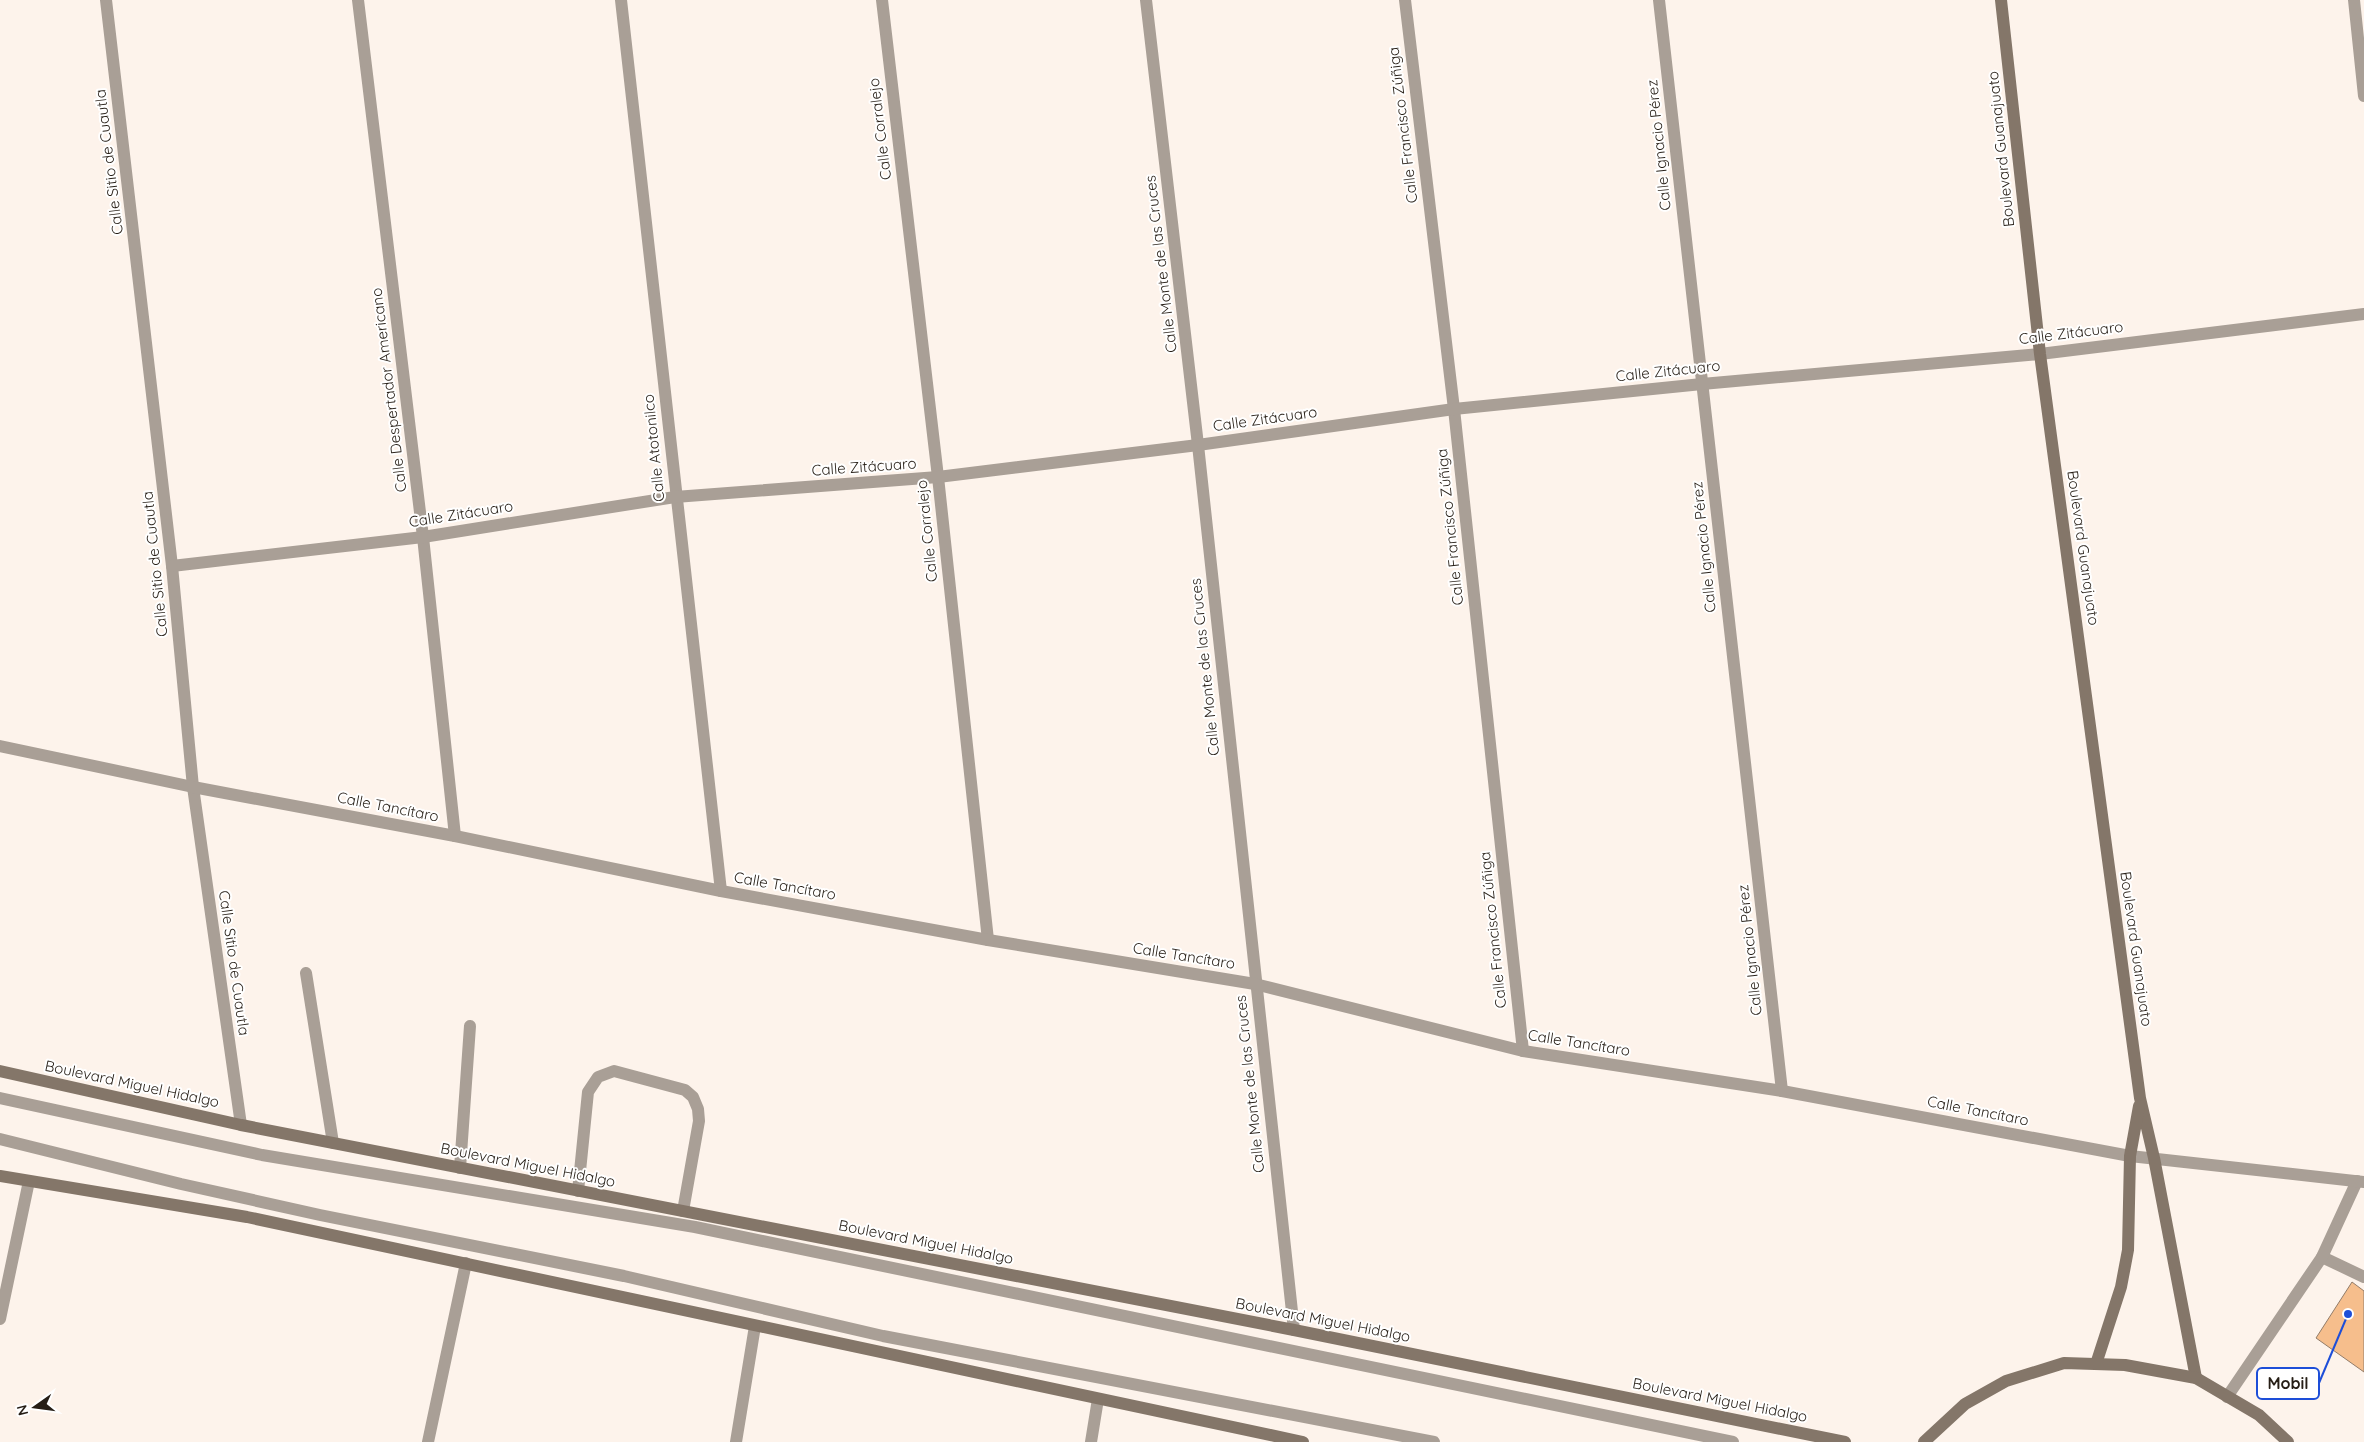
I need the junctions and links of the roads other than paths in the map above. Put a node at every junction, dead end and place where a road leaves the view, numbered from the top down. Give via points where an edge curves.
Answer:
1 (106, 0) edge
2 (358, 0) edge
3 (622, 0) edge
4 (882, 0) edge
5 (1146, 0) edge
6 (1405, 0) edge
7 (1659, 0) edge
8 (2001, 0) edge
9 (2354, 0) edge
10 (2364, 96) edge
11 (2364, 314) edge
12 (2040, 354) junction
13 (1702, 384) junction
14 (1454, 409) junction
15 (1198, 445) junction
16 (938, 477) junction
17 (675, 496) junction
18 (423, 537) junction
19 (172, 566) junction
20 (0, 746) edge
21 (193, 787) junction
22 (455, 836) junction
23 (721, 891) junction
24 (988, 940) junction
25 (306, 973) dead end
26 (1255, 984) junction
27 (470, 1026) dead end
28 (1523, 1051) junction
29 (0, 1071) edge
30 (1782, 1091) junction
31 (0, 1098) edge
32 (2140, 1098) junction
33 (241, 1125) junction
34 (0, 1139) edge
35 (332, 1143) junction
36 (2130, 1156) junction
37 (2154, 1158) junction
38 (460, 1168) junction
39 (0, 1176) edge
40 (29, 1181) junction
41 (2360, 1181) edge
42 (578, 1191) junction
43 (683, 1211) junction
44 (2322, 1257) junction
45 (466, 1263) junction
46 (2364, 1276) edge
47 (0, 1319) edge
48 (754, 1326) junction
49 (1294, 1330) junction
50 (2096, 1364) junction
51 (2196, 1378) junction
52 (2227, 1397) junction
53 (1098, 1399) junction
54 (428, 1442) edge
55 (736, 1442) edge
56 (1091, 1442) edge
57 (1303, 1442) edge
58 (1434, 1442) edge
59 (1733, 1442) edge
60 (1846, 1442) edge
61 (1924, 1442) edge
62 (2288, 1442) edge

1 - 19 street, Calle Sitio de Cuautla
2 - 18 street, Calle Despertador Americano
3 - 17 street, Calle Atotonilco
4 - 16 street, Calle Corralejo
5 - 15 street, Calle Monte de las Cruces
6 - 14 street, Calle Francisco Zúñiga
7 - 13 street, Calle Ignacio Pérez
8 - 12 main road, Boulevard Guanajuato
9 - 10 street
11 - 12 street, Calle Zitácuaro
12 - 13 street, Calle Zitácuaro
12 - 32 main road, Boulevard Guanajuato
13 - 14 street, Calle Zitácuaro
13 - 30 street, Calle Ignacio Pérez
14 - 15 street, Calle Zitácuaro
14 - 28 street, Calle Francisco Zúñiga
15 - 16 street, Calle Zitácuaro
15 - 26 street, Calle Monte de las Cruces
16 - 17 street, Calle Zitácuaro
16 - 24 street, Calle Corralejo
17 - 18 street, Calle Zitácuaro
17 - 23 street, Calle Atotonilco
18 - 19 street, Calle Zitácuaro
18 - 22 street, Calle Despertador Americano
19 - 21 street, Calle Sitio de Cuautla
20 - 21 street, Calle Tancítaro
21 - 22 street, Calle Tancítaro
21 - 33 street, Calle Sitio de Cuautla
22 - 23 street, Calle Tancítaro
23 - 24 street, Calle Tancítaro
24 - 26 street, Calle Tancítaro
25 - 35 street
26 - 28 street, Calle Tancítaro
26 - 49 street, Calle Monte de las Cruces
27 - 38 street
28 - 30 street, Calle Tancítaro
29 - 33 main road, Boulevard Miguel Hidalgo
30 - 36 street, Calle Tancítaro
31 - 59 street via 262,1155 695,1227
32 - 36 main road, Boulevard Guanajuato
32 - 37 main road, Boulevard Guanajuato
33 - 35 main road, Boulevard Miguel Hidalgo
34 - 58 street via 181,1184 624,1276 883,1336
35 - 38 main road, Boulevard Miguel Hidalgo
36 - 37 street, Calle Tancítaro
36 - 50 main road, Boulevard Guanajuato via 2128,1250 2121,1287
37 - 41 street, Calle Tancítaro
37 - 51 main road, Boulevard Guanajuato
38 - 42 main road, Boulevard Miguel Hidalgo
39 - 40 main road
40 - 45 main road via 247,1217
40 - 47 street
41 - 44 street
42 - 43 main road, Boulevard Miguel Hidalgo
42 - 43 street via 588,1092 598,1078 614,1071 673,1086 693,1098 698,1109 698,1121
43 - 49 main road, Boulevard Miguel Hidalgo
44 - 46 street
44 - 52 street
45 - 48 main road
45 - 54 street
48 - 53 main road
48 - 55 street
49 - 60 main road, Boulevard Miguel Hidalgo
50 - 51 main road via 2125,1365
50 - 61 main road via 2064,1363 2006,1381 1965,1404
51 - 52 main road
52 - 62 main road via 2259,1415
53 - 56 street
53 - 57 main road

